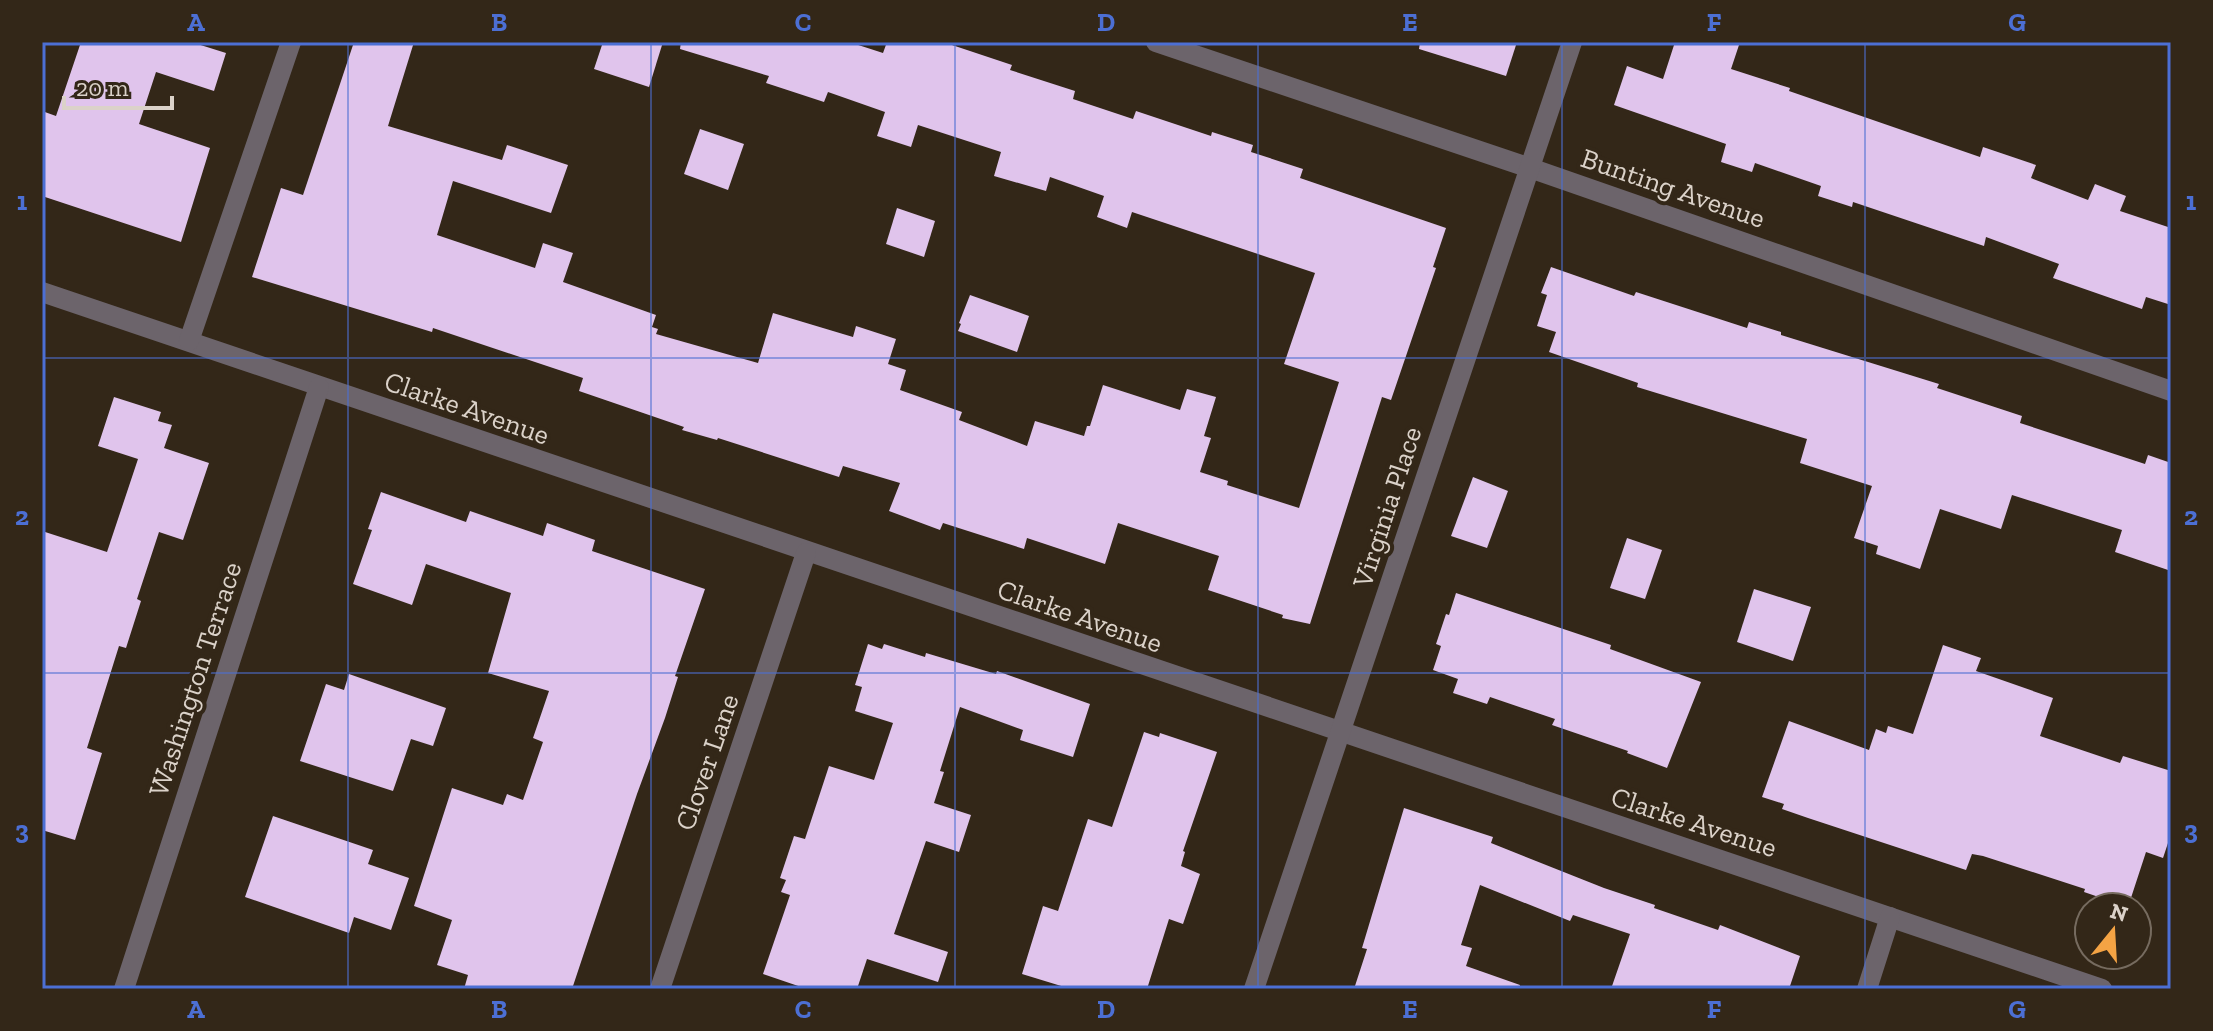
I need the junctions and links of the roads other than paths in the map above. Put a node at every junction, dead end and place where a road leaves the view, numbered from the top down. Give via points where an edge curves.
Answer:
1 (291, 42) edge
2 (1156, 42) edge
3 (1572, 42) edge
4 (1530, 168) junction
5 (42, 292) edge
6 (189, 341) junction
7 (319, 387) junction
8 (2171, 391) edge
9 (806, 553) junction
10 (1340, 733) junction
11 (1890, 917) junction
12 (124, 989) edge
13 (660, 989) edge
14 (1254, 989) edge
15 (1867, 989) edge
16 (2102, 989) edge

1 - 6 street
2 - 4 street, Bunting Avenue
3 - 4 street, Virginia Place
4 - 8 street, Bunting Avenue
4 - 10 street, Virginia Place
5 - 6 street, Clarke Avenue
6 - 7 street, Clarke Avenue
7 - 9 street, Clarke Avenue
7 - 12 street, Washington Terrace
9 - 10 street, Clarke Avenue
9 - 13 street, Clover Lane
10 - 11 street, Clarke Avenue
10 - 14 street, Virginia Place
11 - 15 street
11 - 16 street, Clarke Avenue

